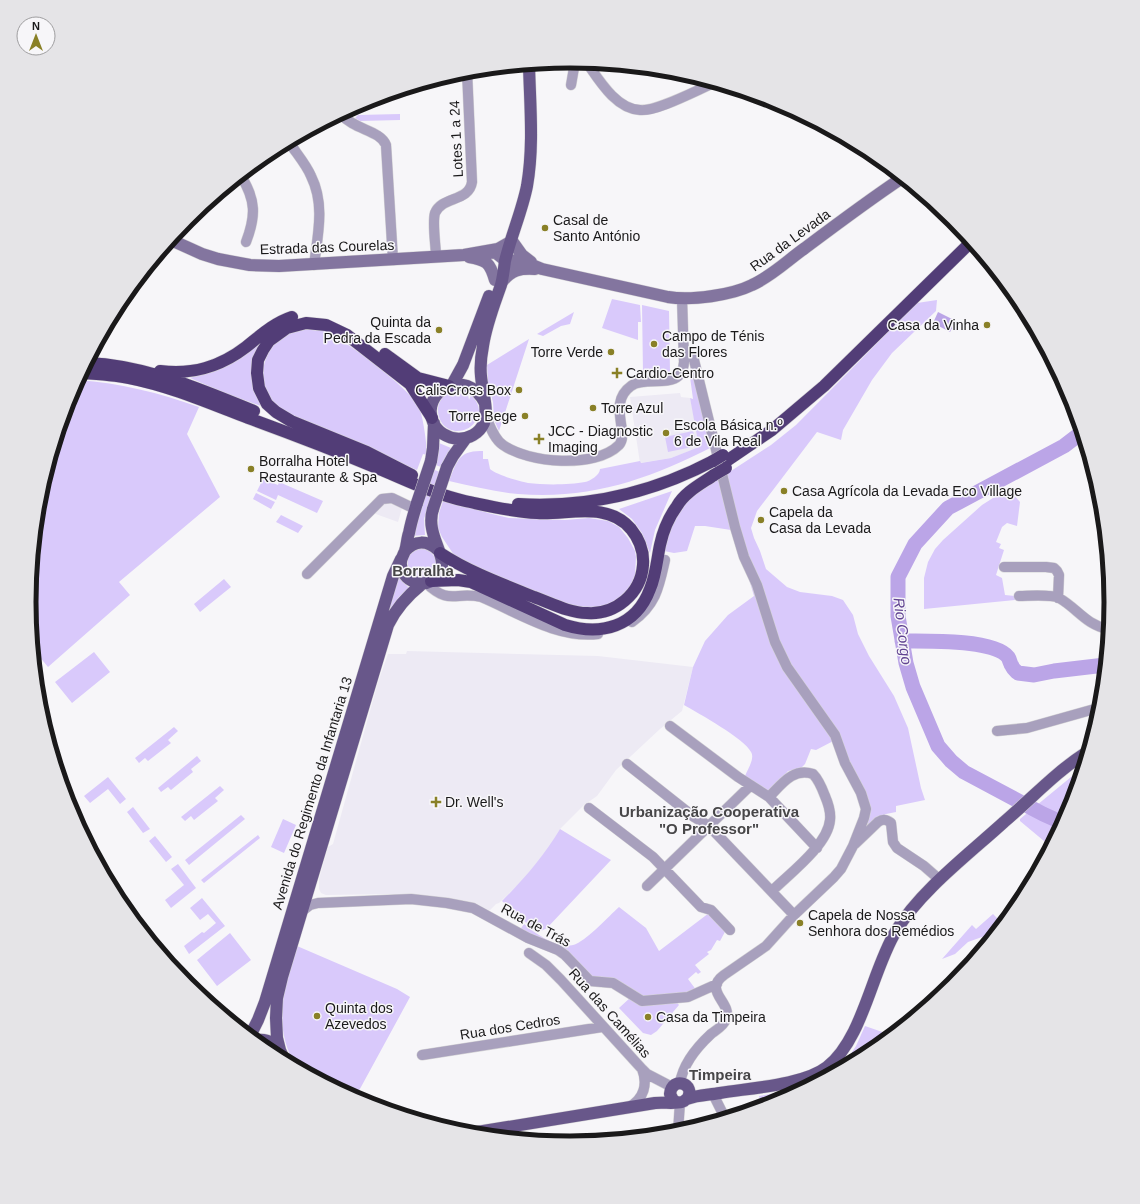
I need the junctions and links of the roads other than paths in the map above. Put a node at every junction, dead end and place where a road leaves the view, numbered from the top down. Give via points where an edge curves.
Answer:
1 (574, 68) edge
2 (591, 69) edge
3 (529, 70) edge
4 (467, 78) edge
5 (571, 86) dead end
6 (707, 86) edge
7 (345, 118) edge
8 (292, 147) edge
9 (243, 180) edge
10 (898, 181) edge
11 (512, 241) junction
12 (963, 241) edge
13 (176, 242) edge
14 (246, 242) dead end
15 (967, 246) edge
16 (486, 252) junction
17 (464, 255) junction
18 (436, 257) junction
19 (393, 260) junction
20 (506, 261) junction
21 (314, 264) junction
22 (542, 269) junction
23 (499, 281) junction
24 (682, 298) junction
25 (683, 354) junction
26 (92, 363) edge
27 (133, 369) junction
28 (88, 374) edge
29 (450, 386) junction
30 (485, 403) junction
31 (486, 417) junction
32 (433, 420) junction
33 (466, 438) junction
34 (719, 465) junction
35 (414, 476) junction
36 (481, 504) junction
37 (416, 506) junction
38 (439, 552) junction
39 (403, 555) junction
40 (665, 560) dead end
41 (1004, 567) dead end
42 (307, 574) dead end
43 (426, 583) junction
44 (1019, 596) dead end
45 (1058, 598) junction
46 (1103, 628) edge
47 (1093, 710) edge
48 (670, 726) dead end
49 (997, 732) dead end
50 (1081, 756) edge
51 (627, 764) dead end
52 (750, 786) junction
53 (769, 797) junction
54 (589, 808) dead end
55 (709, 826) junction
56 (853, 846) junction
57 (817, 848) junction
58 (664, 869) junction
59 (940, 880) junction
60 (309, 886) junction
61 (647, 886) dead end
62 (772, 891) junction
63 (332, 902) junction
64 (301, 912) junction
65 (794, 915) junction
66 (730, 930) dead end
67 (529, 953) dead end
68 (716, 984) junction
69 (258, 1020) junction
70 (602, 1027) junction
71 (250, 1030) edge
72 (256, 1034) edge
73 (266, 1041) edge
74 (277, 1048) edge
75 (281, 1051) edge
76 (422, 1055) dead end
77 (642, 1069) junction
78 (679, 1094) junction
79 (709, 1095) junction
80 (629, 1107) junction
81 (722, 1114) edge
82 (678, 1125) edge
83 (491, 1130) edge

1 - 5 street
2 - 6 street via 613,96 622,104 636,110 656,108
3 - 11 main road via 530,167
4 - 18 street, Lotes 1 a 24 via 472,182 466,194 442,205 436,212
7 - 19 street via 350,123 381,137 386,145
8 - 21 street via 311,175 318,195 320,215
9 - 14 street via 251,196 254,212
10 - 24 street, Rua da Levada via 753,284 727,292
11 - 16 street, Estrada das Courelas
11 - 20 main road
11 - 22 street via 522,256
12 - 34 highway via 805,394
13 - 21 street, Estrada das Courelas via 206,255 244,264
15 - 34 highway via 824,386 772,430 758,446
16 - 17 street, Estrada das Courelas
16 - 20 street via 498,254
17 - 18 street, Estrada das Courelas
17 - 23 street via 486,262
18 - 19 street, Estrada das Courelas
19 - 21 street, Estrada das Courelas
20 - 22 street via 522,261
20 - 23 main road
22 - 23 street via 516,270
22 - 24 street, Rua da Levada
23 - 29 main road via 463,364
23 - 30 main road via 482,346 481,374
24 - 25 street
25 - 31 street via 683,369 676,378 636,384 625,392 619,411 621,441 615,448 595,458 550,461 508,448 494,434
25 - 56 street via 691,356 694,360 735,527 775,642 788,667 835,735 845,763 864,800 865,815
26 - 27 highway
27 - 29 highway via 182,373 206,369 229,359 272,326 299,315 312,315 326,317 347,326 418,378
27 - 35 highway via 212,394
28 - 36 highway via 127,377 174,390 448,496
29 - 30 main road via 468,386 481,396
29 - 32 main road via 436,396 431,410
30 - 31 main road
31 - 33 main road via 480,430
32 - 33 main road via 444,435 458,439
32 - 35 highway via 410,384 347,335 334,328 313,323 291,326 273,337 260,354 257,383 264,400 272,408 291,421 371,454
32 - 37 main road, Avenida do Regimento da Infantaria 13, bridge via 431,461
33 - 38 main road, bridge via 447,467 432,509 430,526
34 - 35 highway via 606,500 566,504 512,504 483,499
34 - 36 highway via 693,479 655,494 605,505 541,509
34 - 43 highway via 678,504 662,536 647,597 638,610 617,625 600,630 576,628 471,582 458,580
36 - 38 highway via 530,513 592,512 616,517 632,531 640,544 643,562 640,580 631,594 618,606 604,612 584,613 563,608 512,588 461,566
37 - 39 main road, Avenida do Regimento da Infantaria 13
37 - 42 street via 384,497
38 - 39 main road via 433,546 421,542 409,546
38 - 43 main road via 442,566 436,578
39 - 43 main road via 402,571 405,576 410,580
39 - 69 main road, Avenida do Regimento da Infantaria 13 via 393,576
40 - 43 street via 657,594 648,608 624,626 596,634 574,634 555,630 481,597 441,595
41 - 45 street via 1054,568 1059,576
43 - 60 main road, Avenida do Regimento da Infantaria 13 via 402,602 388,625
44 - 45 street
45 - 46 street via 1088,622
47 - 49 street via 1027,728
48 - 52 street
50 - 59 main road via 1062,770
51 - 55 street
52 - 53 street
52 - 55 street
53 - 57 street
53 - 57 street via 787,778 795,774 809,773 816,777 828,804 831,819
54 - 58 street via 648,853
55 - 58 street
55 - 62 street
56 - 59 street via 885,820 891,823 893,842 897,848
56 - 65 street via 834,877
57 - 62 street
58 - 61 street
58 - 66 street via 701,907 711,910
59 - 79 main road via 895,932 852,1034 835,1060 822,1070 800,1080
60 - 63 street via 321,899
60 - 64 main road, Avenida do Regimento da Infantaria 13
62 - 65 street
63 - 64 street via 312,904
63 - 68 street, Rua de Trás via 407,899 479,910 528,938 558,950 588,980 613,983 642,1001 688,997
64 - 75 main road, Avenida do Regimento da Infantaria 13 via 277,998 276,1022
65 - 68 street via 766,946 721,976
67 - 70 street, Rua das Camélias via 553,972
68 - 78 street via 717,993 727,1011 726,1019 688,1060
69 - 71 street
69 - 72 main road, Avenida do Regimento da Infantaria 13
70 - 76 street, Rua dos Cedros
70 - 77 street, Rua das Camélias
73 - 74 main road via 272,1042
77 - 78 street, Rua das Camélias
77 - 80 street via 645,1088 640,1099
78 - 79 main road
78 - 80 main road via 655,1103
78 - 82 street
79 - 81 street
80 - 83 main road

